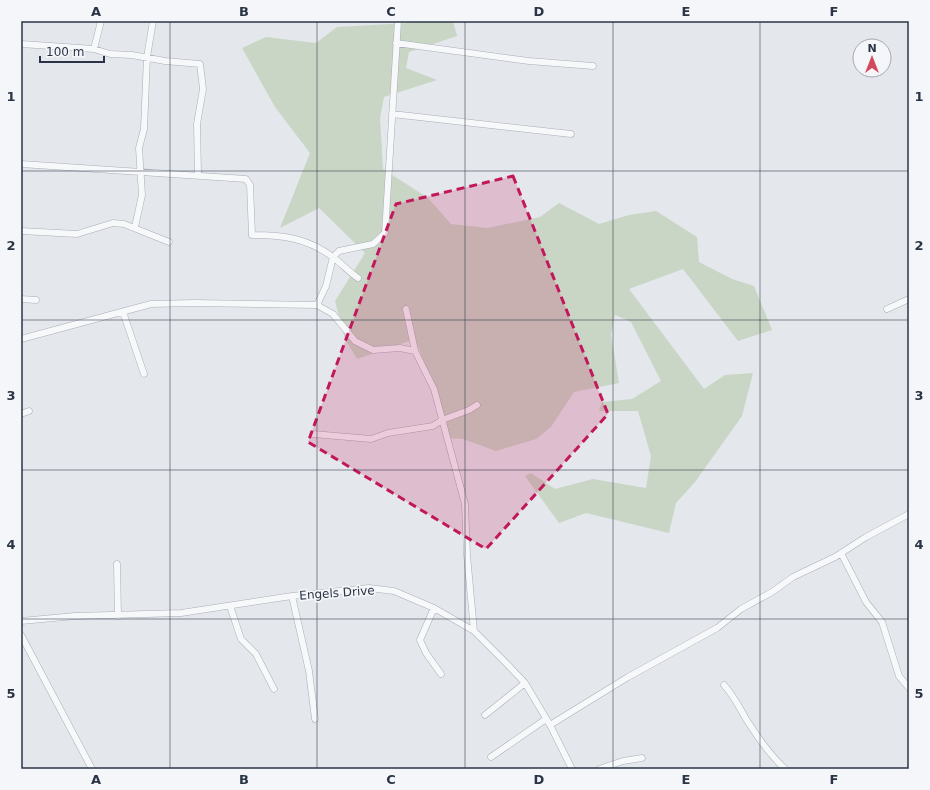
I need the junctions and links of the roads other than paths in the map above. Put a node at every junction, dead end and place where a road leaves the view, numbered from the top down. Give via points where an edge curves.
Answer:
1 (101, 21) edge
2 (153, 21) edge
3 (398, 21) edge
4 (396, 43) junction
5 (21, 44) edge
6 (94, 49) junction
7 (147, 57) junction
8 (593, 66) dead end
9 (392, 114) junction
10 (571, 134) dead end
11 (21, 164) edge
12 (139, 171) junction
13 (198, 174) junction
14 (135, 228) junction
15 (21, 231) edge
16 (169, 242) dead end
17 (333, 258) junction
18 (358, 278) dead end
19 (21, 299) edge
20 (909, 299) edge
21 (36, 300) dead end
22 (317, 305) junction
23 (406, 309) dead end
24 (887, 309) dead end
25 (123, 312) junction
26 (21, 339) edge
27 (415, 351) junction
28 (144, 374) dead end
29 (477, 405) dead end
30 (29, 411) dead end
31 (21, 414) edge
32 (442, 420) junction
33 (313, 434) dead end
34 (909, 514) edge
35 (841, 554) junction
36 (117, 564) dead end
37 (292, 596) junction
38 (230, 606) junction
39 (434, 608) junction
40 (118, 616) junction
41 (21, 621) edge
42 (474, 631) junction
43 (21, 635) edge
44 (440, 674) dead end
45 (525, 682) junction
46 (724, 685) dead end
47 (909, 688) edge
48 (274, 689) dead end
49 (485, 715) dead end
50 (315, 719) dead end
51 (546, 720) junction
52 (550, 725) junction
53 (491, 757) dead end
54 (642, 758) dead end
55 (91, 768) edge
56 (572, 769) edge
57 (599, 769) edge
58 (785, 769) edge

1 - 6 street
2 - 7 street
3 - 4 street
4 - 8 street via 529,61
4 - 9 street
5 - 6 street
6 - 7 street via 110,54
7 - 12 street via 148,75
7 - 13 street via 198,63 201,66 202,89 197,124
9 - 10 street
9 - 17 street via 385,233 373,244 339,251
11 - 12 street
12 - 13 street
12 - 14 street via 142,195
13 - 17 street via 246,179 250,185 252,235 278,235 305,241
14 - 15 street via 113,223 77,234
14 - 16 street
17 - 18 street
17 - 22 street via 326,286
19 - 21 street
20 - 24 street
22 - 25 street via 170,302
22 - 27 street via 333,314 355,341 373,350 400,348
23 - 27 street
25 - 26 street
25 - 28 street
27 - 32 street via 434,389
29 - 32 street
30 - 31 street
32 - 33 street via 433,426 388,433 372,439
32 - 42 street via 464,504
34 - 35 street
35 - 47 street via 866,602 882,622 899,676
35 - 52 street via 793,577 741,609 717,628 628,677
36 - 40 street
37 - 38 street, Engels Drive
37 - 39 street, Engels Drive via 369,588 394,591
37 - 50 street via 309,671
38 - 40 street, Engels Drive via 181,613
38 - 48 street via 241,639 256,654
39 - 42 street, Engels Drive
39 - 44 street via 420,640
40 - 41 street, Engels Drive via 75,616
42 - 45 street, Engels Drive
43 - 55 street
45 - 49 street
45 - 51 street, Engels Drive
46 - 58 street via 734,696 770,756
51 - 52 street, Engels Drive
51 - 53 street
52 - 56 street, Engels Drive
54 - 57 street

